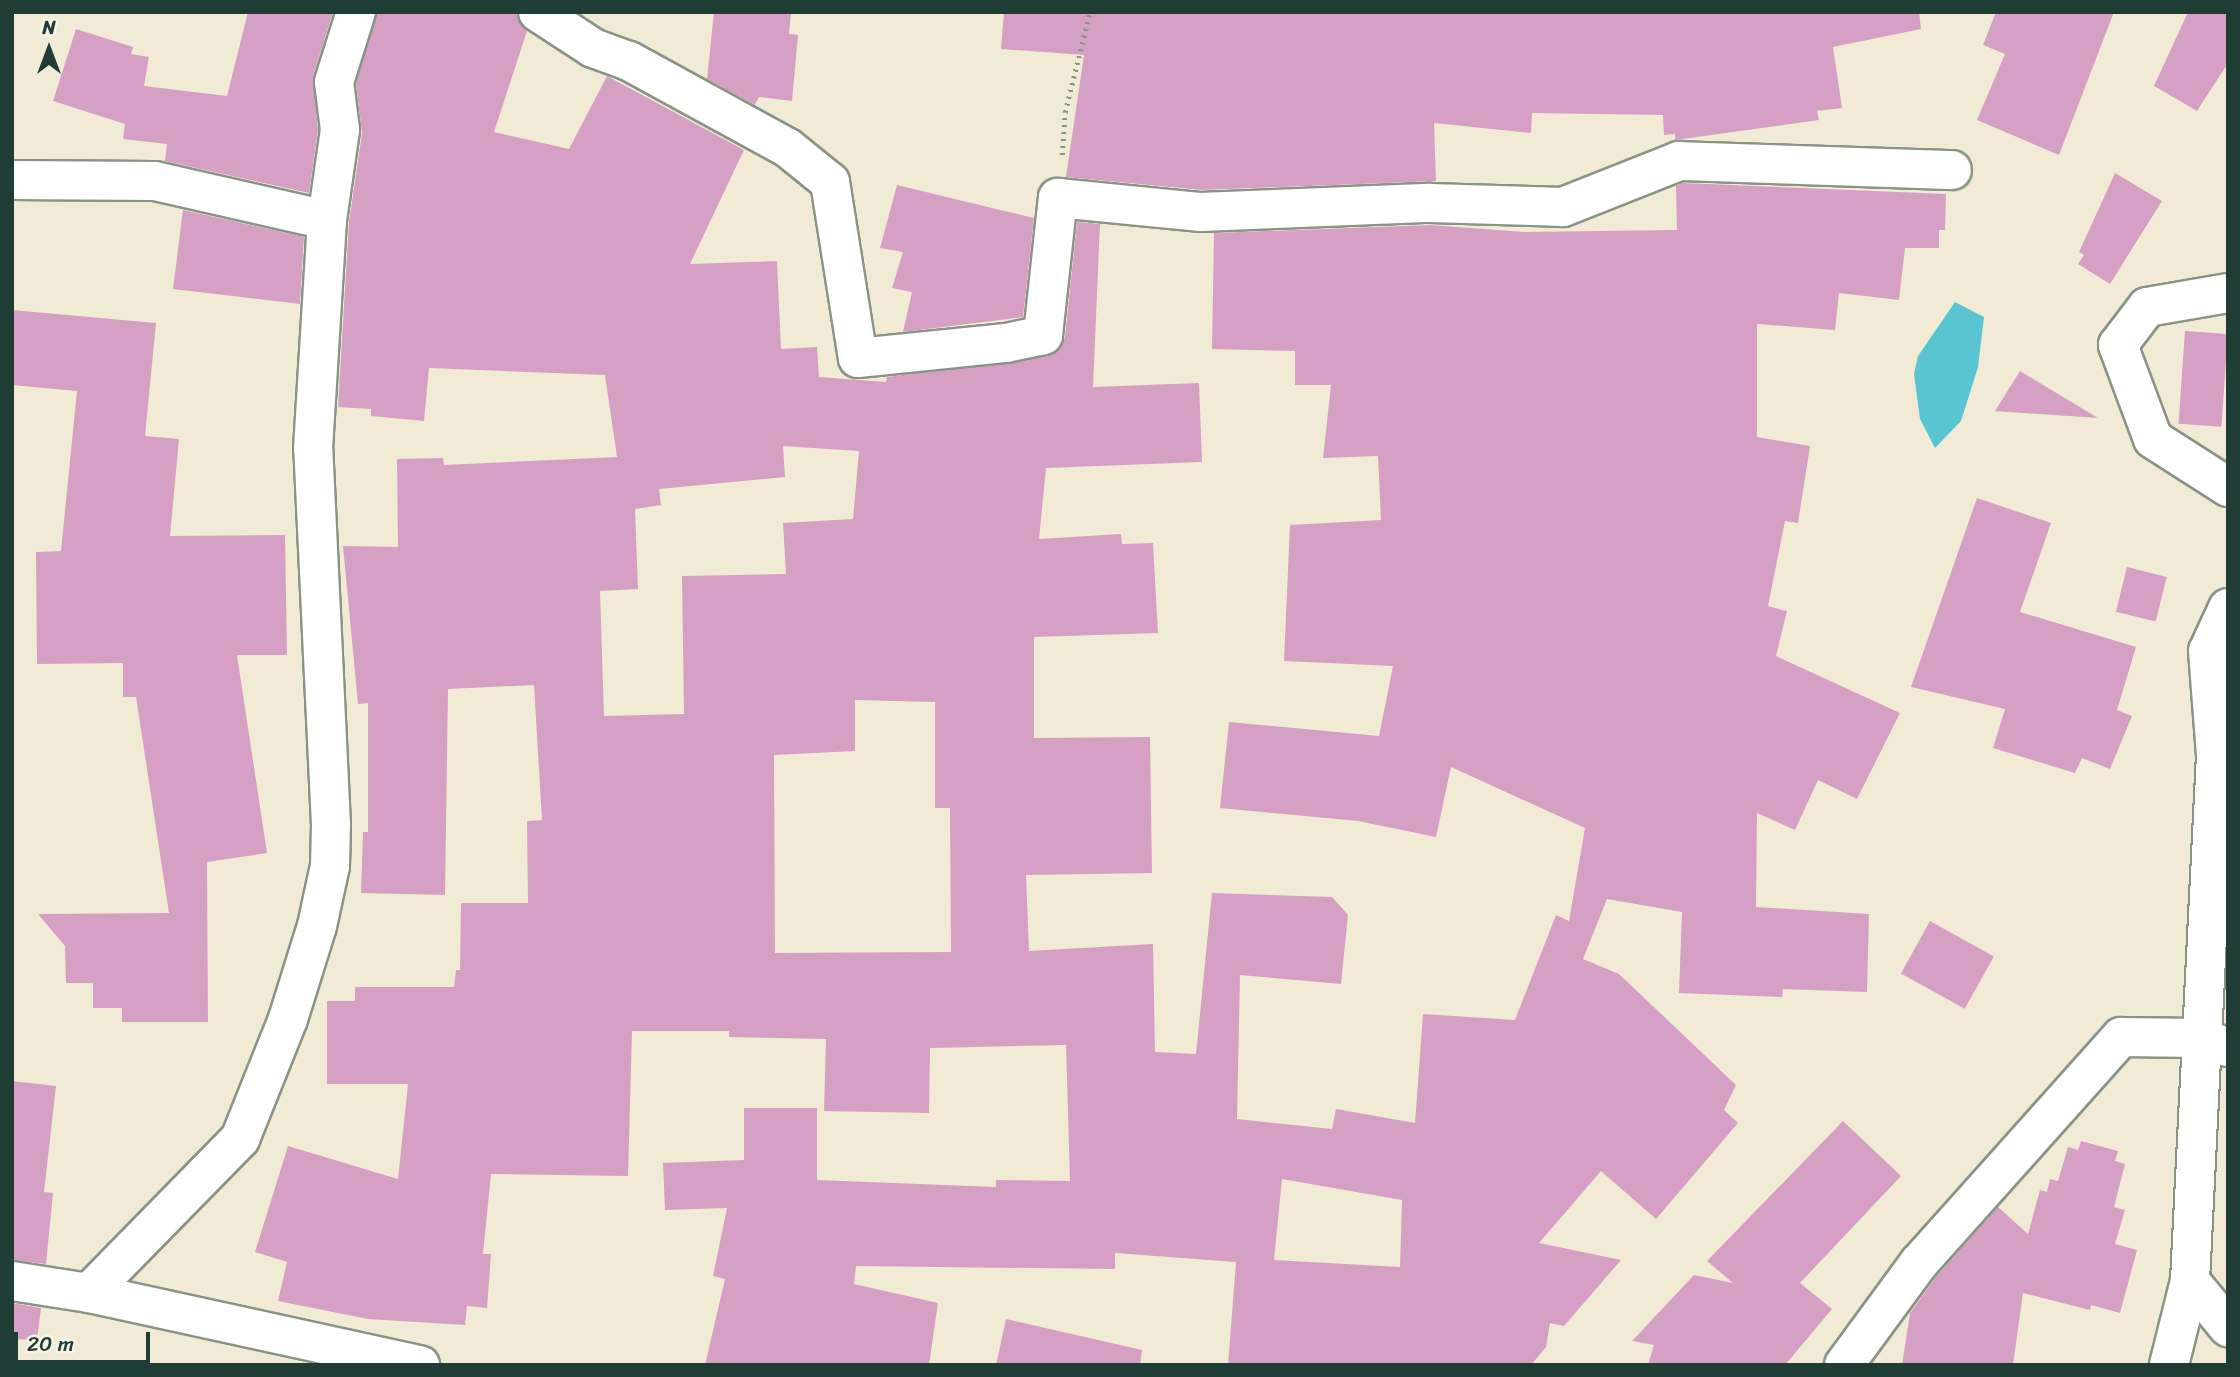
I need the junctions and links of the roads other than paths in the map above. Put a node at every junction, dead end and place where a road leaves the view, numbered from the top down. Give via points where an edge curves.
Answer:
1 (356, 12) edge
2 (538, 12) edge
3 (1952, 170) dead end
4 (12, 180) edge
5 (327, 220) junction
6 (2228, 293) edge
7 (2228, 486) edge
8 (2228, 608) edge
9 (2222, 757) edge
10 (2214, 1042) edge
11 (12, 1281) edge
12 (2190, 1281) junction
13 (89, 1293) junction
14 (2228, 1327) edge
15 (420, 1365) edge
16 (1844, 1365) edge
17 (2169, 1365) edge

1 - 5 street via 334,82 340,130
2 - 3 street via 593,48 629,61 788,148 830,182 858,358 1044,335 1058,198 1201,212 1430,203 1563,207 1679,161
4 - 5 street via 155,181
5 - 13 street via 313,449 331,825 330,866 317,926 288,1019 240,1139
6 - 7 street via 2147,307 2119,345 2153,439
8 - 9 street via 2208,651
9 - 10 street
10 - 12 street
10 - 16 street via 2121,1037 1919,1263
11 - 13 street
12 - 14 street
12 - 17 street
13 - 15 street

